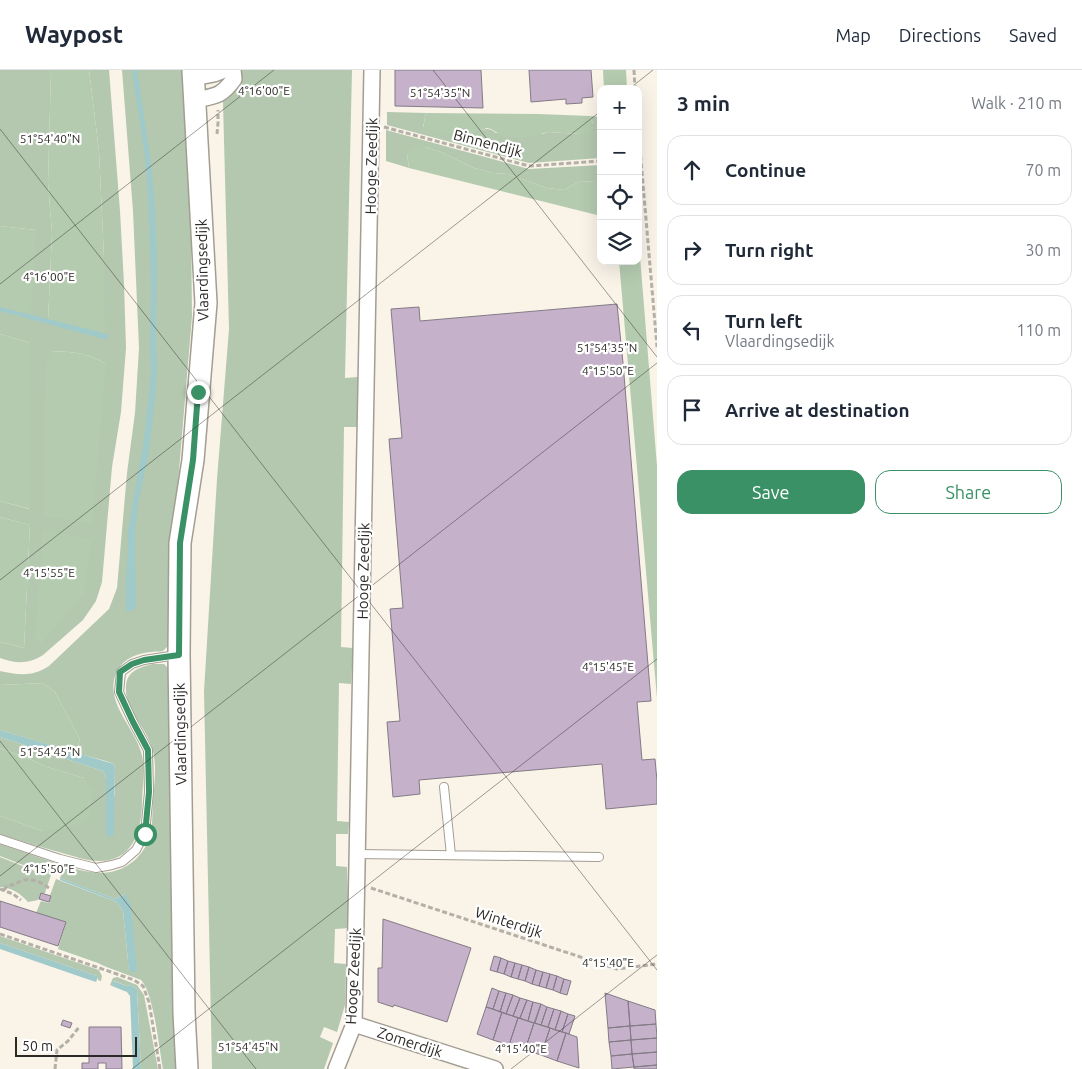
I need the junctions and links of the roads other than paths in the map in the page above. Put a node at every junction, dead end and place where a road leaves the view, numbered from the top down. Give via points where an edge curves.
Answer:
1 (224, 70) edge
2 (233, 70) edge
3 (372, 70) edge
4 (193, 74) edge
5 (194, 100) junction
6 (179, 655) junction
7 (444, 787) dead end
8 (0, 840) edge
9 (357, 854) junction
10 (451, 855) junction
11 (599, 857) dead end
12 (354, 1024) junction
13 (187, 1069) edge
14 (336, 1069) edge
15 (495, 1069) edge

1 - 4 street via 214,74
2 - 5 street via 234,79 218,96
3 - 9 street, Hooge Zeedijk
4 - 5 street, Vlaardingsedijk
5 - 6 street, Vlaardingsedijk via 206,303 193,460 180,543
6 - 8 lane via 144,660 120,672 119,692 148,750 145,834 136,850 122,862 96,868
6 - 13 street, Vlaardingsedijk
7 - 10 lane
9 - 10 lane
9 - 12 street, Hooge Zeedijk
10 - 11 lane
12 - 14 street, Hooge Zeedijk
12 - 15 street, Zomerdijk

